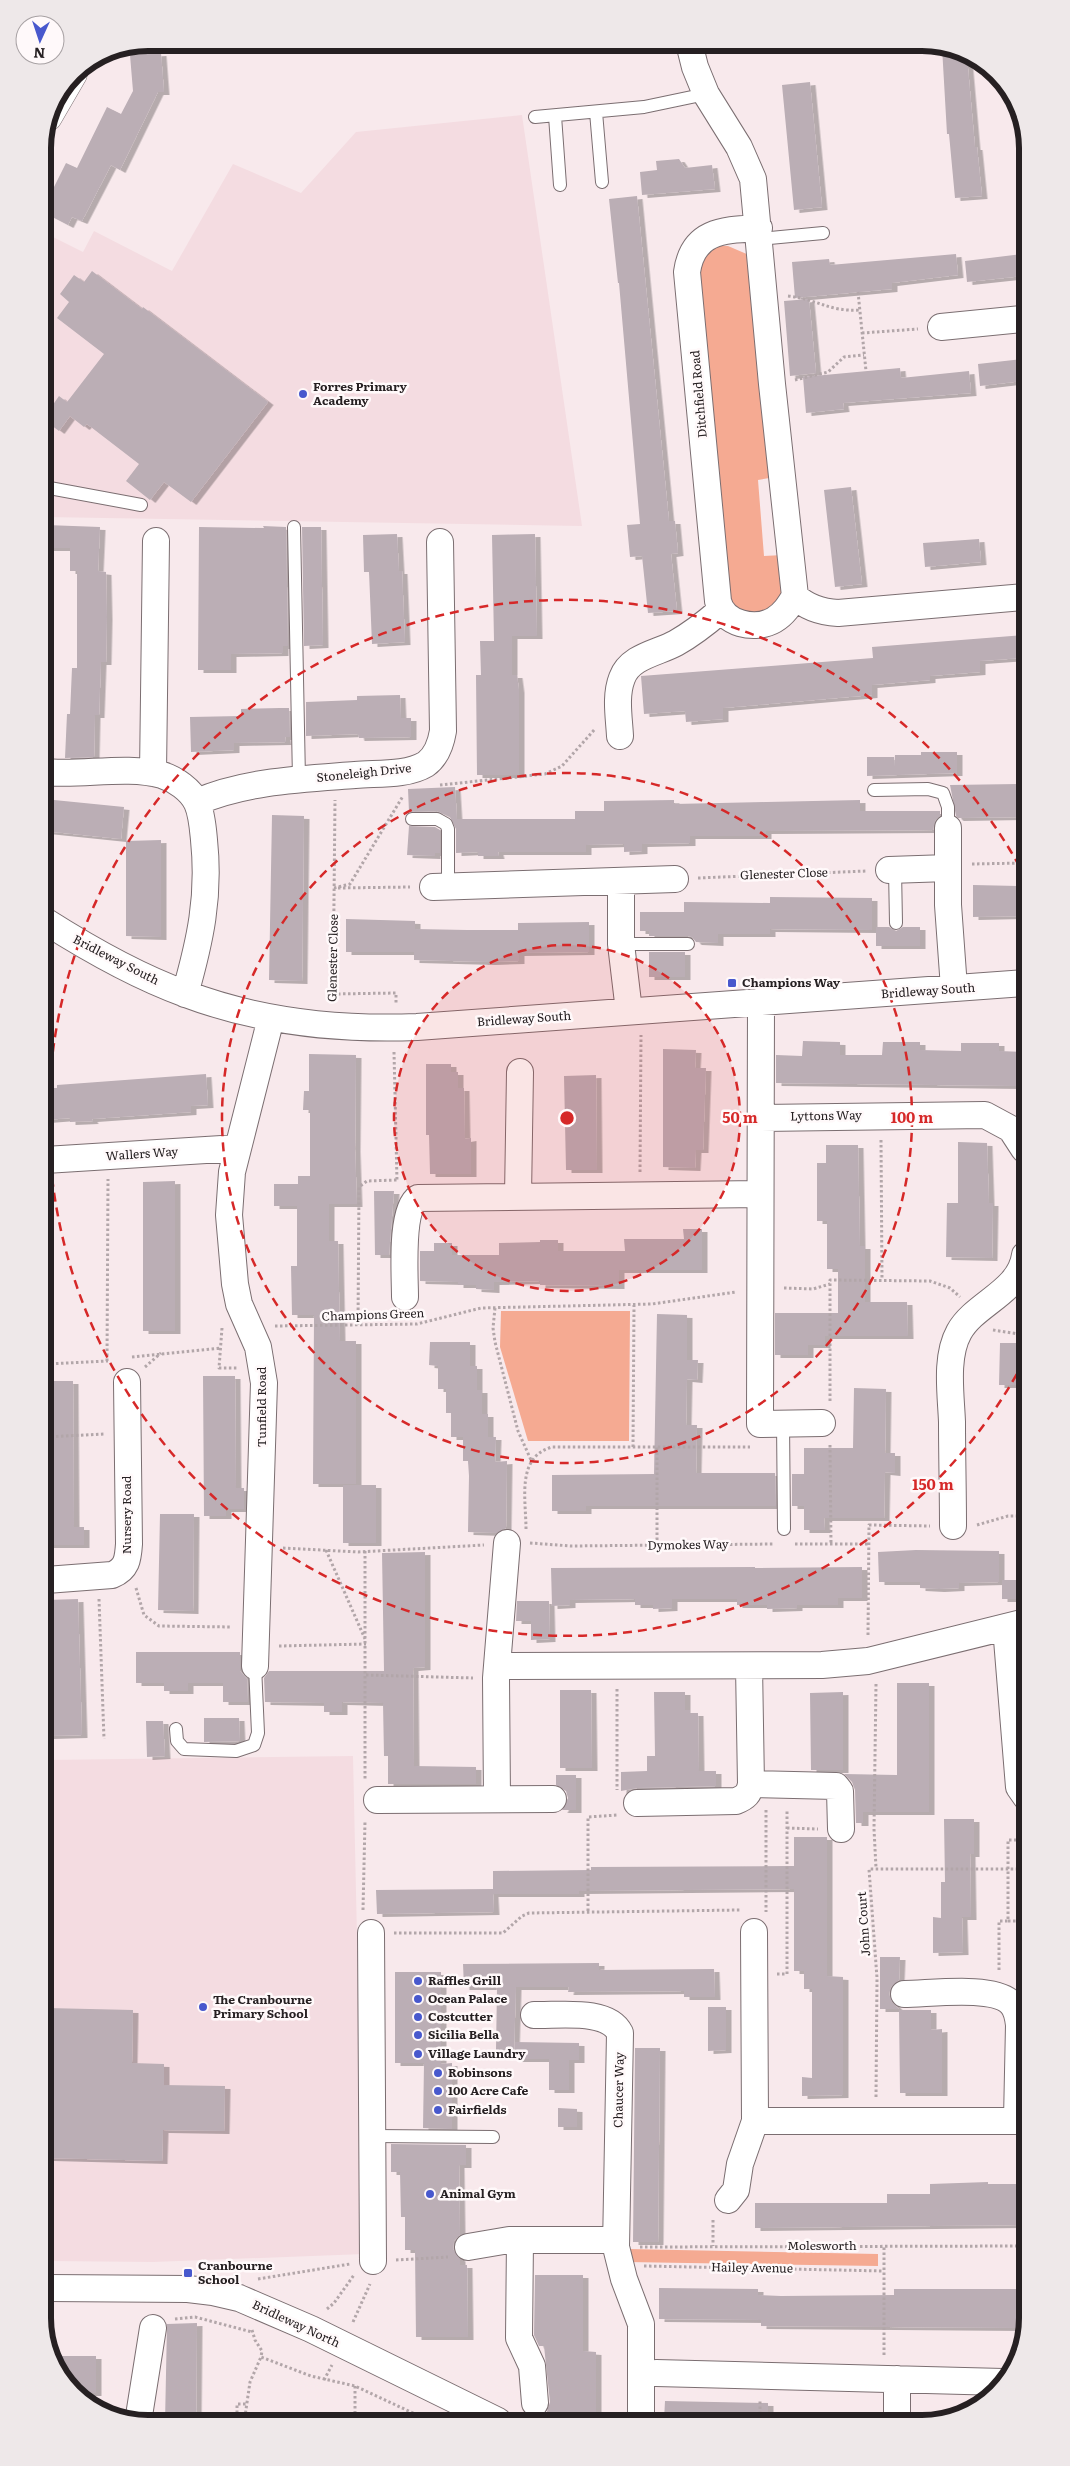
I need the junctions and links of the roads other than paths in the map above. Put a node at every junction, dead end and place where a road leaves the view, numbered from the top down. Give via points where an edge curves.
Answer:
1 (691, 51) edge
2 (706, 94) junction
3 (596, 112) junction
4 (554, 116) junction
5 (535, 117) dead end
6 (602, 182) dead end
7 (560, 185) dead end
8 (823, 233) dead end
9 (760, 234) junction
10 (1019, 319) edge
11 (941, 327) road end
12 (51, 488) edge
13 (140, 505) dead end
14 (294, 527) dead end
15 (156, 541) dead end
16 (440, 542) dead end
17 (795, 596) junction
18 (1019, 597) edge
19 (720, 611) junction
20 (620, 736) dead end
21 (51, 772) edge
22 (153, 773) junction
23 (299, 779) junction
24 (874, 790) dead end
25 (197, 802) junction
26 (412, 819) dead end
27 (948, 828) joint
28 (948, 866) junction
29 (892, 870) joint
30 (675, 879) road end
31 (621, 881) junction
32 (440, 886) joint
33 (896, 923) dead end
34 (51, 925) edge
35 (621, 944) junction
36 (688, 944) dead end
37 (1019, 983) edge
38 (954, 988) junction
39 (185, 994) junction
40 (761, 1002) junction
41 (635, 1011) junction
42 (271, 1018) junction
43 (520, 1072) dead end
44 (762, 1118) junction
45 (1019, 1142) edge
46 (238, 1148) junction
47 (51, 1160) edge
48 (760, 1194) junction
49 (518, 1196) junction
50 (1019, 1272) edge
51 (405, 1297) dead end
52 (128, 1382) dead end
53 (783, 1422) junction
54 (822, 1423) dead end
55 (953, 1526) dead end
56 (784, 1529) dead end
57 (517, 1543) road end
58 (51, 1580) edge
59 (1016, 1625) edge
60 (257, 1646) joint
61 (749, 1666) junction
62 (497, 1672) junction
63 (176, 1729) dead end
64 (768, 1784) junction
65 (1019, 1787) edge
66 (497, 1799) junction
67 (369, 1800) road end
68 (553, 1800) dead end
69 (624, 1801) road end
70 (841, 1829) dead end
71 (758, 1916) road end
72 (372, 1933) road end
73 (904, 1994) dead end
74 (534, 2015) dead end
75 (1019, 2040) edge
76 (1019, 2120) edge
77 (755, 2121) junction
78 (374, 2136) junction
79 (493, 2137) dead end
80 (728, 2200) dead end
81 (520, 2240) junction
82 (468, 2247) road end
83 (618, 2251) junction
84 (373, 2261) road end
85 (51, 2288) edge
86 (153, 2328) road end
87 (656, 2373) dead end
88 (890, 2378) junction
89 (995, 2382) edge
90 (535, 2403) dead end
91 (139, 2415) edge
92 (486, 2415) edge
93 (641, 2415) edge
94 (896, 2415) edge

1 - 2 street
2 - 3 lane via 662,104
2 - 9 street via 749,166
3 - 4 lane
3 - 6 lane
4 - 5 lane
4 - 7 lane
8 - 9 lane
9 - 17 street
9 - 19 street, Ditchfield Road via 718,232 704,239 689,257 687,272
10 - 11 street
12 - 13 lane
14 - 23 lane
15 - 22 street
16 - 23 street, Stoneleigh Drive via 443,731 438,749 427,763 409,770
17 - 18 street via 815,609 838,613
17 - 19 street via 783,614 759,624 736,622
19 - 20 street via 688,636 627,669 618,699
21 - 22 street
22 - 25 street via 184,787
23 - 25 street, Stoneleigh Drive via 240,788
24 - 27 lane via 943,793 948,807
25 - 39 street via 206,855 205,909
26 - 32 lane via 436,819 446,824
27 - 28 street
28 - 29 street
28 - 38 street via 948,919
29 - 33 lane
30 - 31 street
31 - 32 street
31 - 35 street
34 - 39 street, Bridleway South via 108,958
35 - 36 lane
35 - 41 street
37 - 38 street, Bridleway South
38 - 40 street, Bridleway South
39 - 42 street, Bridleway South
40 - 41 street, Bridleway South
40 - 44 street
41 - 42 street, Bridleway South via 417,1027 333,1027
42 - 46 street, Tunfield Road
43 - 49 street
44 - 45 street, Lyttons Way via 985,1115 1011,1129
44 - 48 street
46 - 47 street, Wallers Way
46 - 60 street, Tunfield Road via 231,1182 230,1239 239,1304 260,1356 264,1382
48 - 49 street
48 - 53 street via 760,1424
49 - 51 street via 424,1196 412,1201 406,1226
50 - 55 street via 958,1334 952,1360
52 - 58 street, Nursery Road via 129,1550 125,1566 109,1574
53 - 54 street
53 - 56 lane
57 - 62 street
59 - 61 street via 872,1660 822,1665
59 - 65 street
60 - 63 lane via 258,1732 254,1745 236,1751 184,1749 177,1741
61 - 62 street via 616,1666
61 - 64 street
62 - 66 street
64 - 69 street via 736,1801
64 - 70 street via 836,1786 840,1791
66 - 67 street
66 - 68 street
71 - 77 street via 754,1974
72 - 78 street
73 - 75 street via 983,1993 998,1996 1012,2004 1018,2014
74 - 83 street, Chaucer Way via 602,2017 617,2026 620,2032
76 - 77 street
77 - 80 street via 740,2164 736,2190
78 - 79 lane
78 - 84 street
81 - 82 street via 493,2241
81 - 83 street
81 - 90 street via 519,2338 532,2366
83 - 93 street, Chaucer Way via 641,2324
85 - 92 street, Bridleway North via 188,2289 260,2305
86 - 91 street
87 - 88 street
88 - 89 street
88 - 94 street

